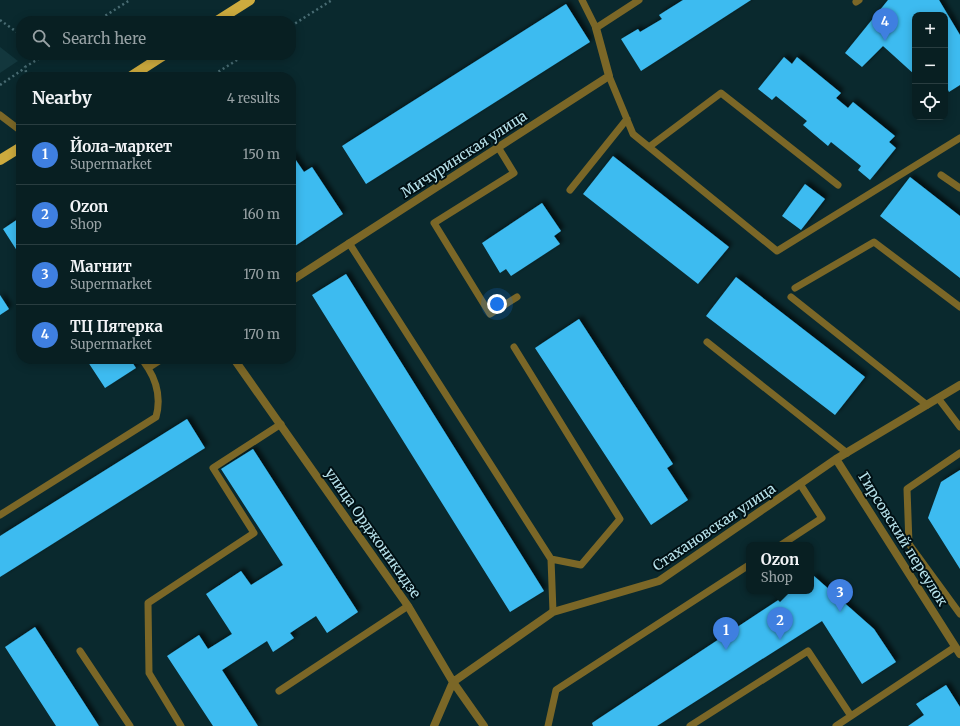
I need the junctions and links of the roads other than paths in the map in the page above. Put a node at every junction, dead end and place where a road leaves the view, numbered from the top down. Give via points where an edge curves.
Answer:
1 (250, 0) edge
2 (582, 0) edge
3 (639, 0) edge
4 (225, 16) edge
5 (596, 28) junction
6 (156, 60) edge
7 (138, 72) edge
8 (609, 76) junction
9 (0, 115) edge
10 (627, 119) junction
11 (16, 127) edge
12 (960, 138) edge
13 (498, 147) junction
14 (649, 147) junction
15 (16, 150) edge
16 (0, 160) edge
17 (941, 175) dead end
18 (838, 185) dead end
19 (960, 188) edge
20 (570, 190) dead end
21 (349, 243) junction
22 (296, 278) edge
23 (795, 288) dead end
24 (518, 297) dead end
25 (791, 297) dead end
26 (960, 307) edge
27 (707, 342) dead end
28 (514, 347) dead end
29 (145, 364) edge
30 (154, 364) edge
31 (238, 364) edge
32 (148, 368) junction
33 (960, 385) edge
34 (938, 398) junction
35 (927, 405) junction
36 (281, 424) junction
37 (960, 427) edge
38 (847, 452) junction
39 (960, 453) edge
40 (836, 459) junction
41 (800, 484) junction
42 (0, 515) edge
43 (786, 542) edge
44 (551, 559) junction
45 (746, 567) edge
46 (408, 606) junction
47 (554, 612) junction
48 (960, 614) edge
49 (80, 651) dead end
50 (958, 651) edge
51 (453, 682) junction
52 (279, 691) dead end
53 (851, 716) junction
54 (130, 726) edge
55 (181, 726) edge
56 (434, 726) edge
57 (484, 726) edge
58 (548, 726) edge
59 (690, 726) edge
60 (836, 726) edge

1 - 4 main road
2 - 5 lane
3 - 5 lane
5 - 8 street
6 - 7 main road
8 - 10 lane
8 - 13 street, Мичуринская улица
9 - 11 lane
10 - 14 lane via 633,134
10 - 20 lane
12 - 14 lane via 777,251
13 - 21 street, Мичуринская улица
13 - 24 lane via 514,173 434,222 490,314
14 - 18 lane via 721,93
15 - 16 main road
17 - 19 lane
21 - 22 street, Мичуринская улица
21 - 44 lane
23 - 26 lane via 874,242
25 - 35 lane
27 - 38 lane
28 - 44 lane via 620,519 581,565
29 - 32 lane
30 - 32 lane
31 - 36 street, улица Орджоникидзе
32 - 42 lane via 154,378 159,404 156,417
33 - 34 street, Стахановская улица
34 - 35 street, Стахановская улица
34 - 37 lane
35 - 38 street, Стахановская улица
36 - 46 street, улица Орджоникидзе
36 - 55 lane via 213,468 254,533 148,603 149,673
38 - 40 street, Стахановская улица
39 - 48 lane via 907,489 909,544
40 - 41 street, Стахановская улица
40 - 50 street, Гирсовский переулок
41 - 43 lane via 822,518
41 - 47 street, Стахановская улица via 659,581
44 - 47 lane
45 - 58 lane via 556,690
46 - 51 street, улица Орджоникидзе
46 - 52 lane
47 - 51 street, Стахановская улица
49 - 54 lane
50 - 53 lane
51 - 56 street
51 - 57 street, улица Орджоникидзе
53 - 59 lane via 808,651
53 - 60 lane

